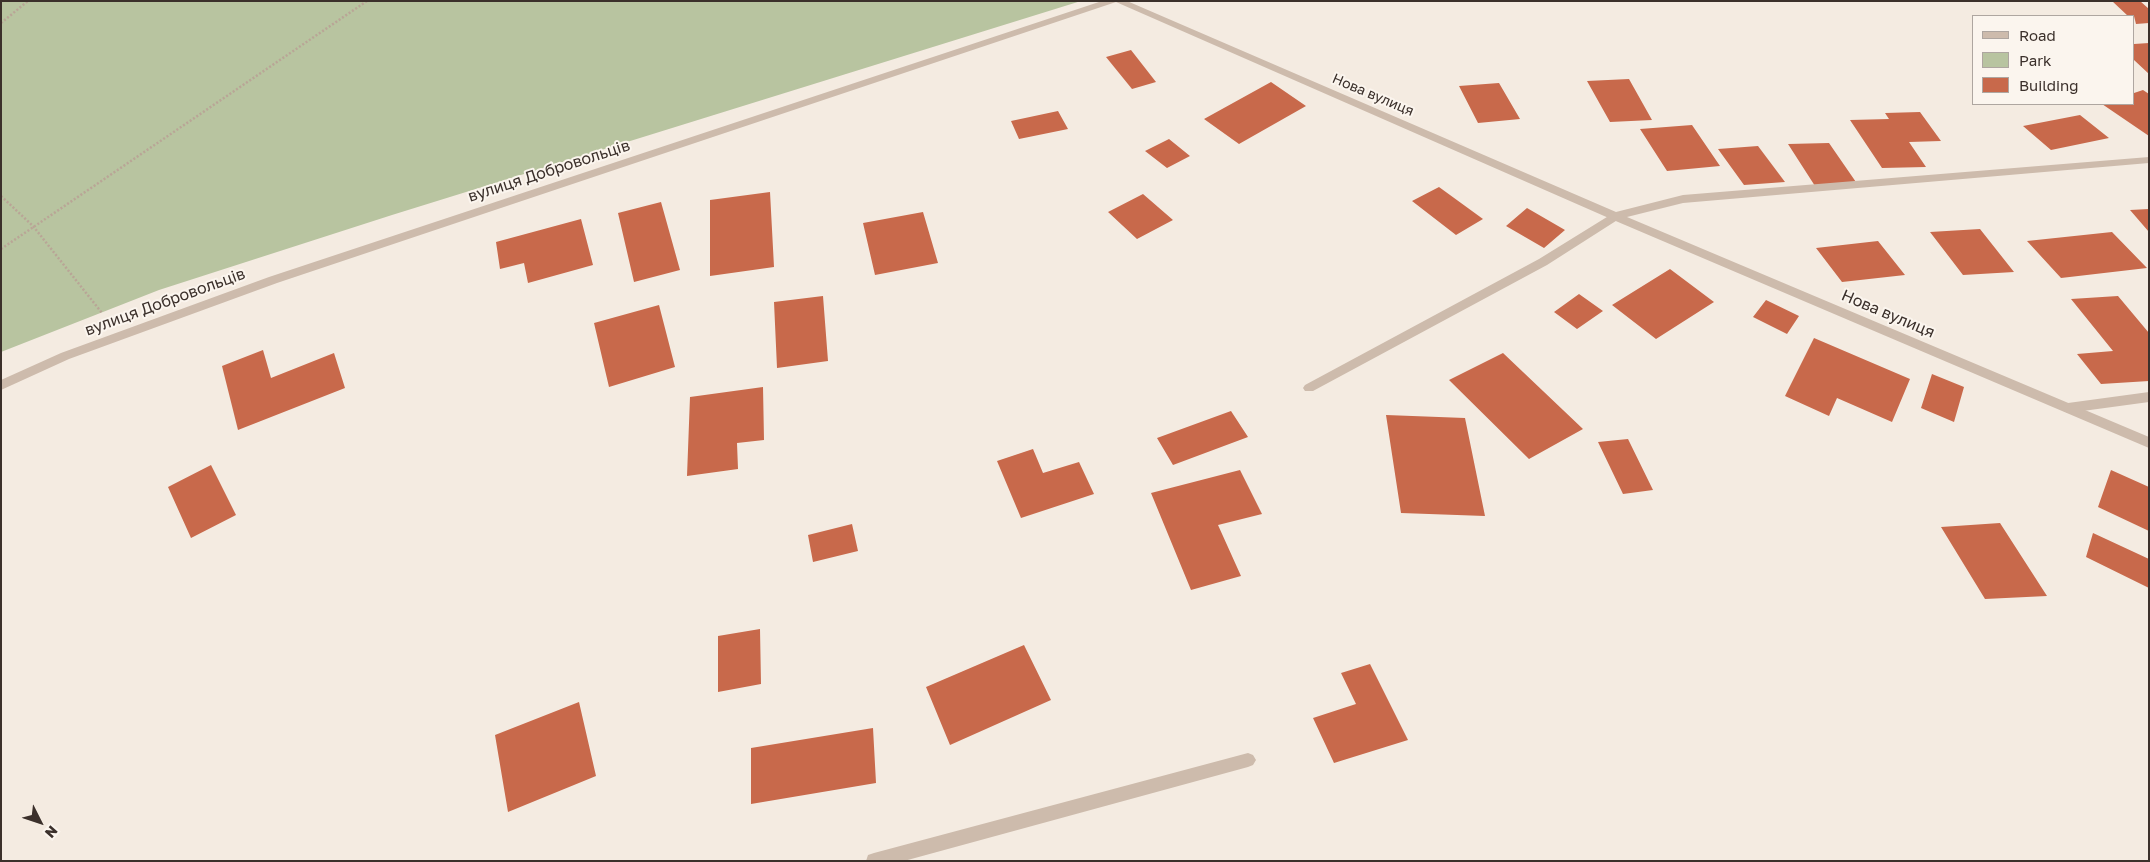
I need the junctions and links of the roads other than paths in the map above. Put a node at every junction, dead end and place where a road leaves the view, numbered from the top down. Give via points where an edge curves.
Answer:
1 (1112, 1) edge
2 (1119, 1) edge
3 (2149, 160) edge
4 (1615, 216) junction
5 (1, 385) edge
6 (1309, 388) dead end
7 (2149, 397) edge
8 (2068, 408) junction
9 (2149, 443) edge
10 (1248, 760) dead end
11 (874, 861) edge

1 - 5 street, вулиця Добровольців via 273,280 65,356
2 - 4 street, Нова вулиця
3 - 4 street via 1683,199
4 - 6 street via 1543,262
4 - 8 street, Нова вулиця
7 - 8 street
8 - 9 street, Нова вулиця
10 - 11 street

